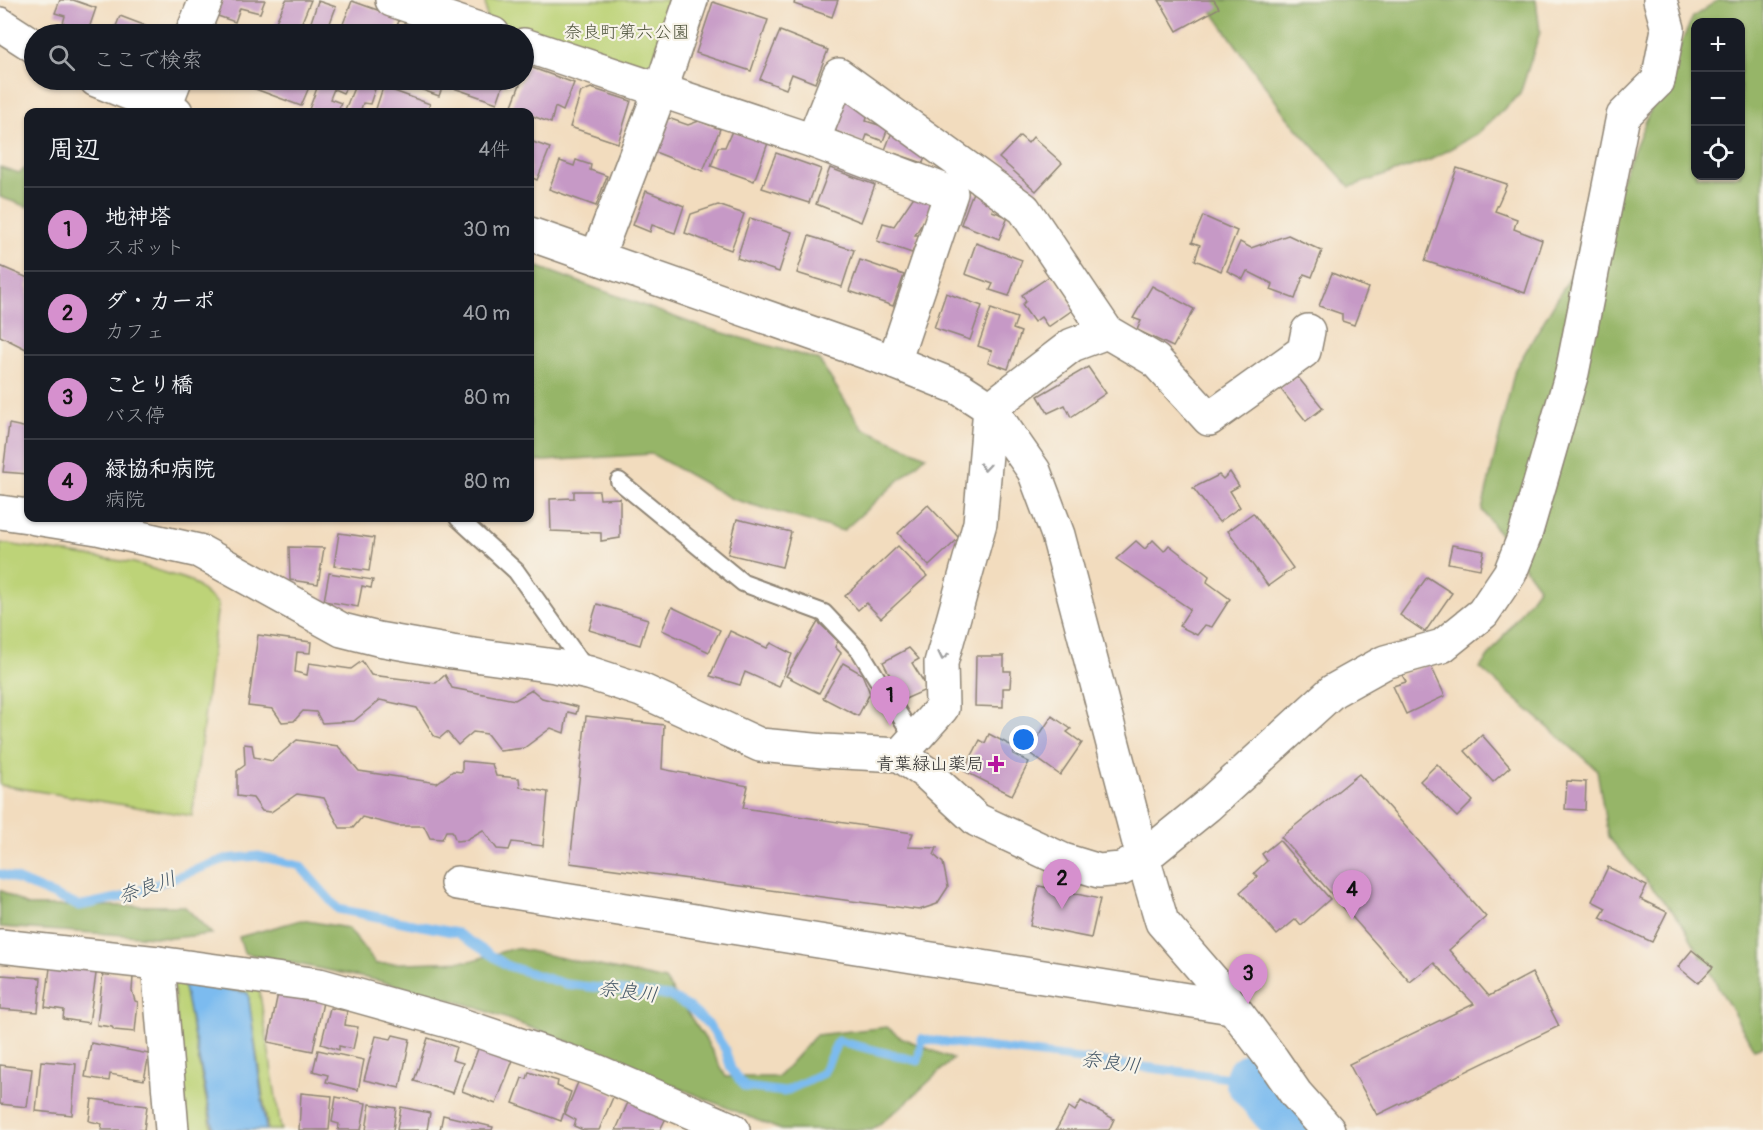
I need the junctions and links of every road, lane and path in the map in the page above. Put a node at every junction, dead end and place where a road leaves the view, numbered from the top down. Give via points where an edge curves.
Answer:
1 (206, 0) edge
2 (392, 0) edge
3 (691, 0) edge
4 (1660, 0) edge
5 (477, 20) edge
6 (0, 24) edge
7 (196, 24) edge
8 (24, 40) edge
9 (534, 48) edge
10 (661, 89) junction
11 (134, 90) edge
12 (172, 100) edge
13 (813, 141) junction
14 (534, 235) edge
15 (597, 257) junction
16 (1308, 331) dead end
17 (1107, 332) junction
18 (894, 362) junction
19 (990, 408) junction
20 (619, 481) dead end
21 (0, 512) edge
22 (24, 515) edge
23 (84, 522) edge
24 (462, 522) edge
25 (120, 525) edge
26 (589, 673) junction
27 (908, 748) junction
28 (1143, 858) junction
29 (458, 884) dead end
30 (0, 946) edge
31 (158, 963) junction
32 (1231, 1007) junction
33 (172, 1130) edge
34 (734, 1130) edge
35 (1328, 1130) edge

1 - 7 street
2 - 5 street
3 - 10 street
4 - 28 street via 1668,29 1658,81 1623,116 1572,373 1525,535 1510,573 1483,613 1442,646 1385,662 1333,691 1207,806
6 - 8 street
9 - 10 street
10 - 13 street
10 - 15 street
11 - 12 street
13 - 17 street via 839,75 1024,209
13 - 18 street via 951,193
14 - 15 street
15 - 18 street
16 - 17 street via 1304,351 1209,419 1155,360
17 - 19 street via 1072,345
18 - 19 street via 959,388
19 -> 27 street via 980,523 941,663 942,708
19 - 28 street via 1034,471 1058,536
20 - 27 lane via 743,582 824,613 860,651
21 - 22 street
23 - 25 street
24 - 26 lane via 516,571
25 - 26 street via 199,551 342,630
26 - 27 street via 641,690 760,745 824,751
27 - 28 street via 925,772 977,820 1063,860 1099,871 1121,869
28 - 32 street via 1162,922
29 - 32 street
30 - 31 street
31 - 33 street
31 - 34 street via 319,985 456,1023 594,1070
32 - 35 street

